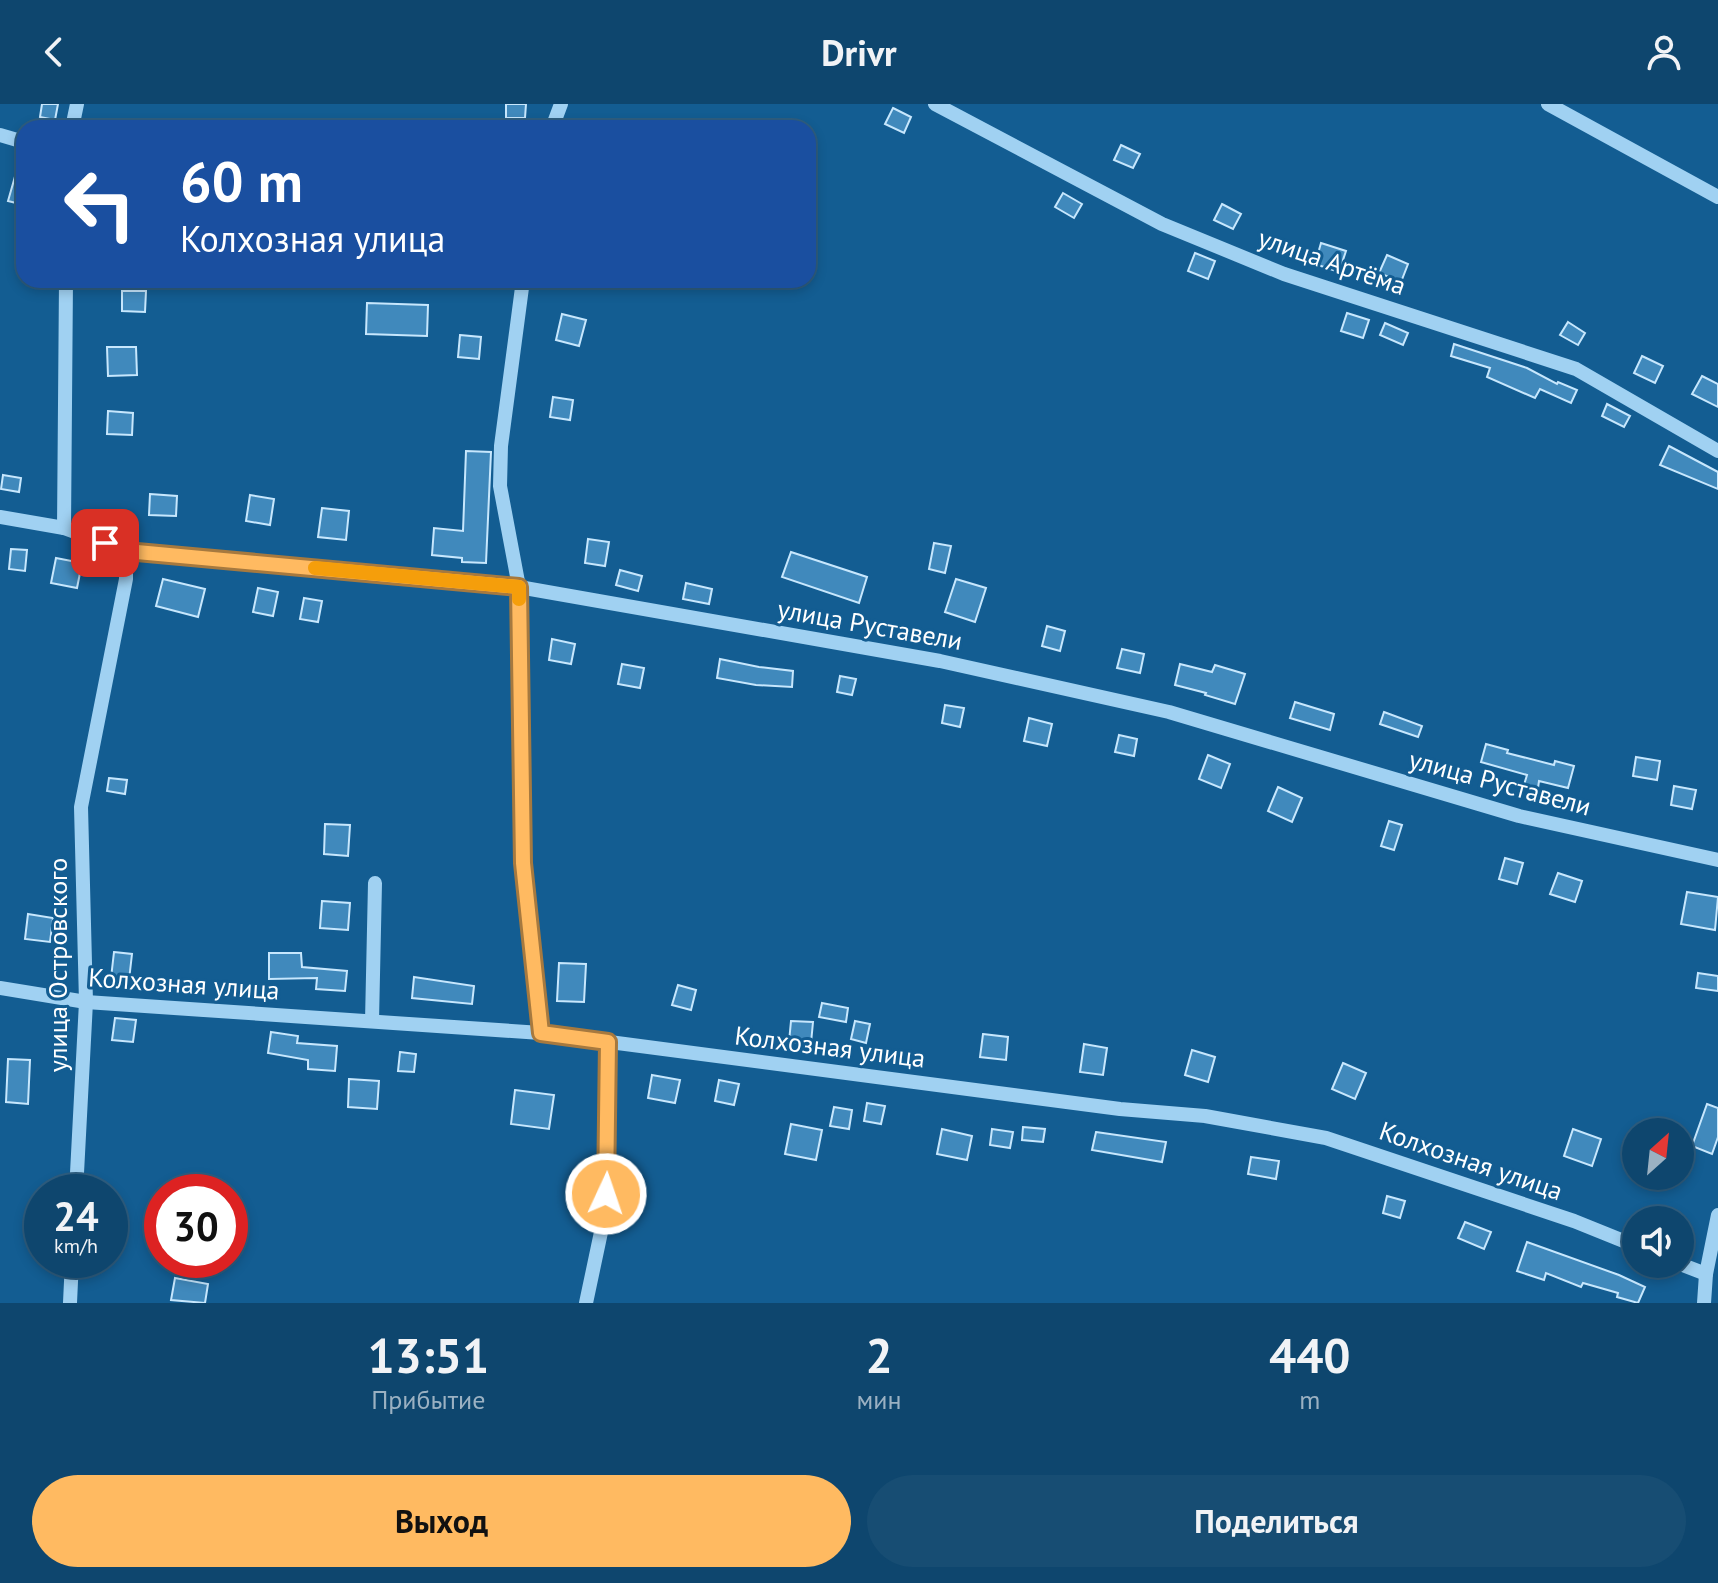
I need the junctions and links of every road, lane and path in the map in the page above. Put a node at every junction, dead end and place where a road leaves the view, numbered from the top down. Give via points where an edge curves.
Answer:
1 (935, 104) edge
2 (1548, 104) edge
3 (1718, 197) edge
4 (66, 288) edge
5 (522, 288) edge
6 (1718, 451) edge
7 (0, 517) edge
8 (64, 528) junction
9 (126, 551) junction
10 (519, 587) junction
11 (1718, 860) edge
12 (375, 883) dead end
13 (0, 988) edge
14 (86, 1002) junction
15 (372, 1021) junction
16 (541, 1033) junction
17 (608, 1042) junction
18 (77, 1174) edge
19 (1718, 1215) edge
20 (1622, 1240) edge
21 (1694, 1269) edge
22 (1706, 1274) junction
23 (71, 1278) edge
24 (70, 1303) edge
25 (586, 1303) edge
26 (1704, 1303) edge

1 - 6 street, улица Артёма via 1162,224 1284,274 1576,369
2 - 3 street
4 - 8 street
5 - 10 street via 500,486
7 - 8 street, улица Руставели
8 - 9 street, улица Руставели
9 - 10 street, улица Руставели
9 - 14 street, улица Островского via 126,579 81,807
10 - 11 street, улица Руставели via 940,661 1169,712 1519,816
10 - 16 street via 523,863
12 - 15 street
13 - 14 street, Колхозная улица
14 - 15 street, Колхозная улица
14 - 18 street, улица Островского
15 - 16 street, Колхозная улица
16 - 17 street, Колхозная улица
17 - 20 street, Колхозная улица via 1271,1127 1389,1158
17 - 25 street via 604,1218
19 - 22 street
21 - 22 street
22 - 26 street
23 - 24 street

